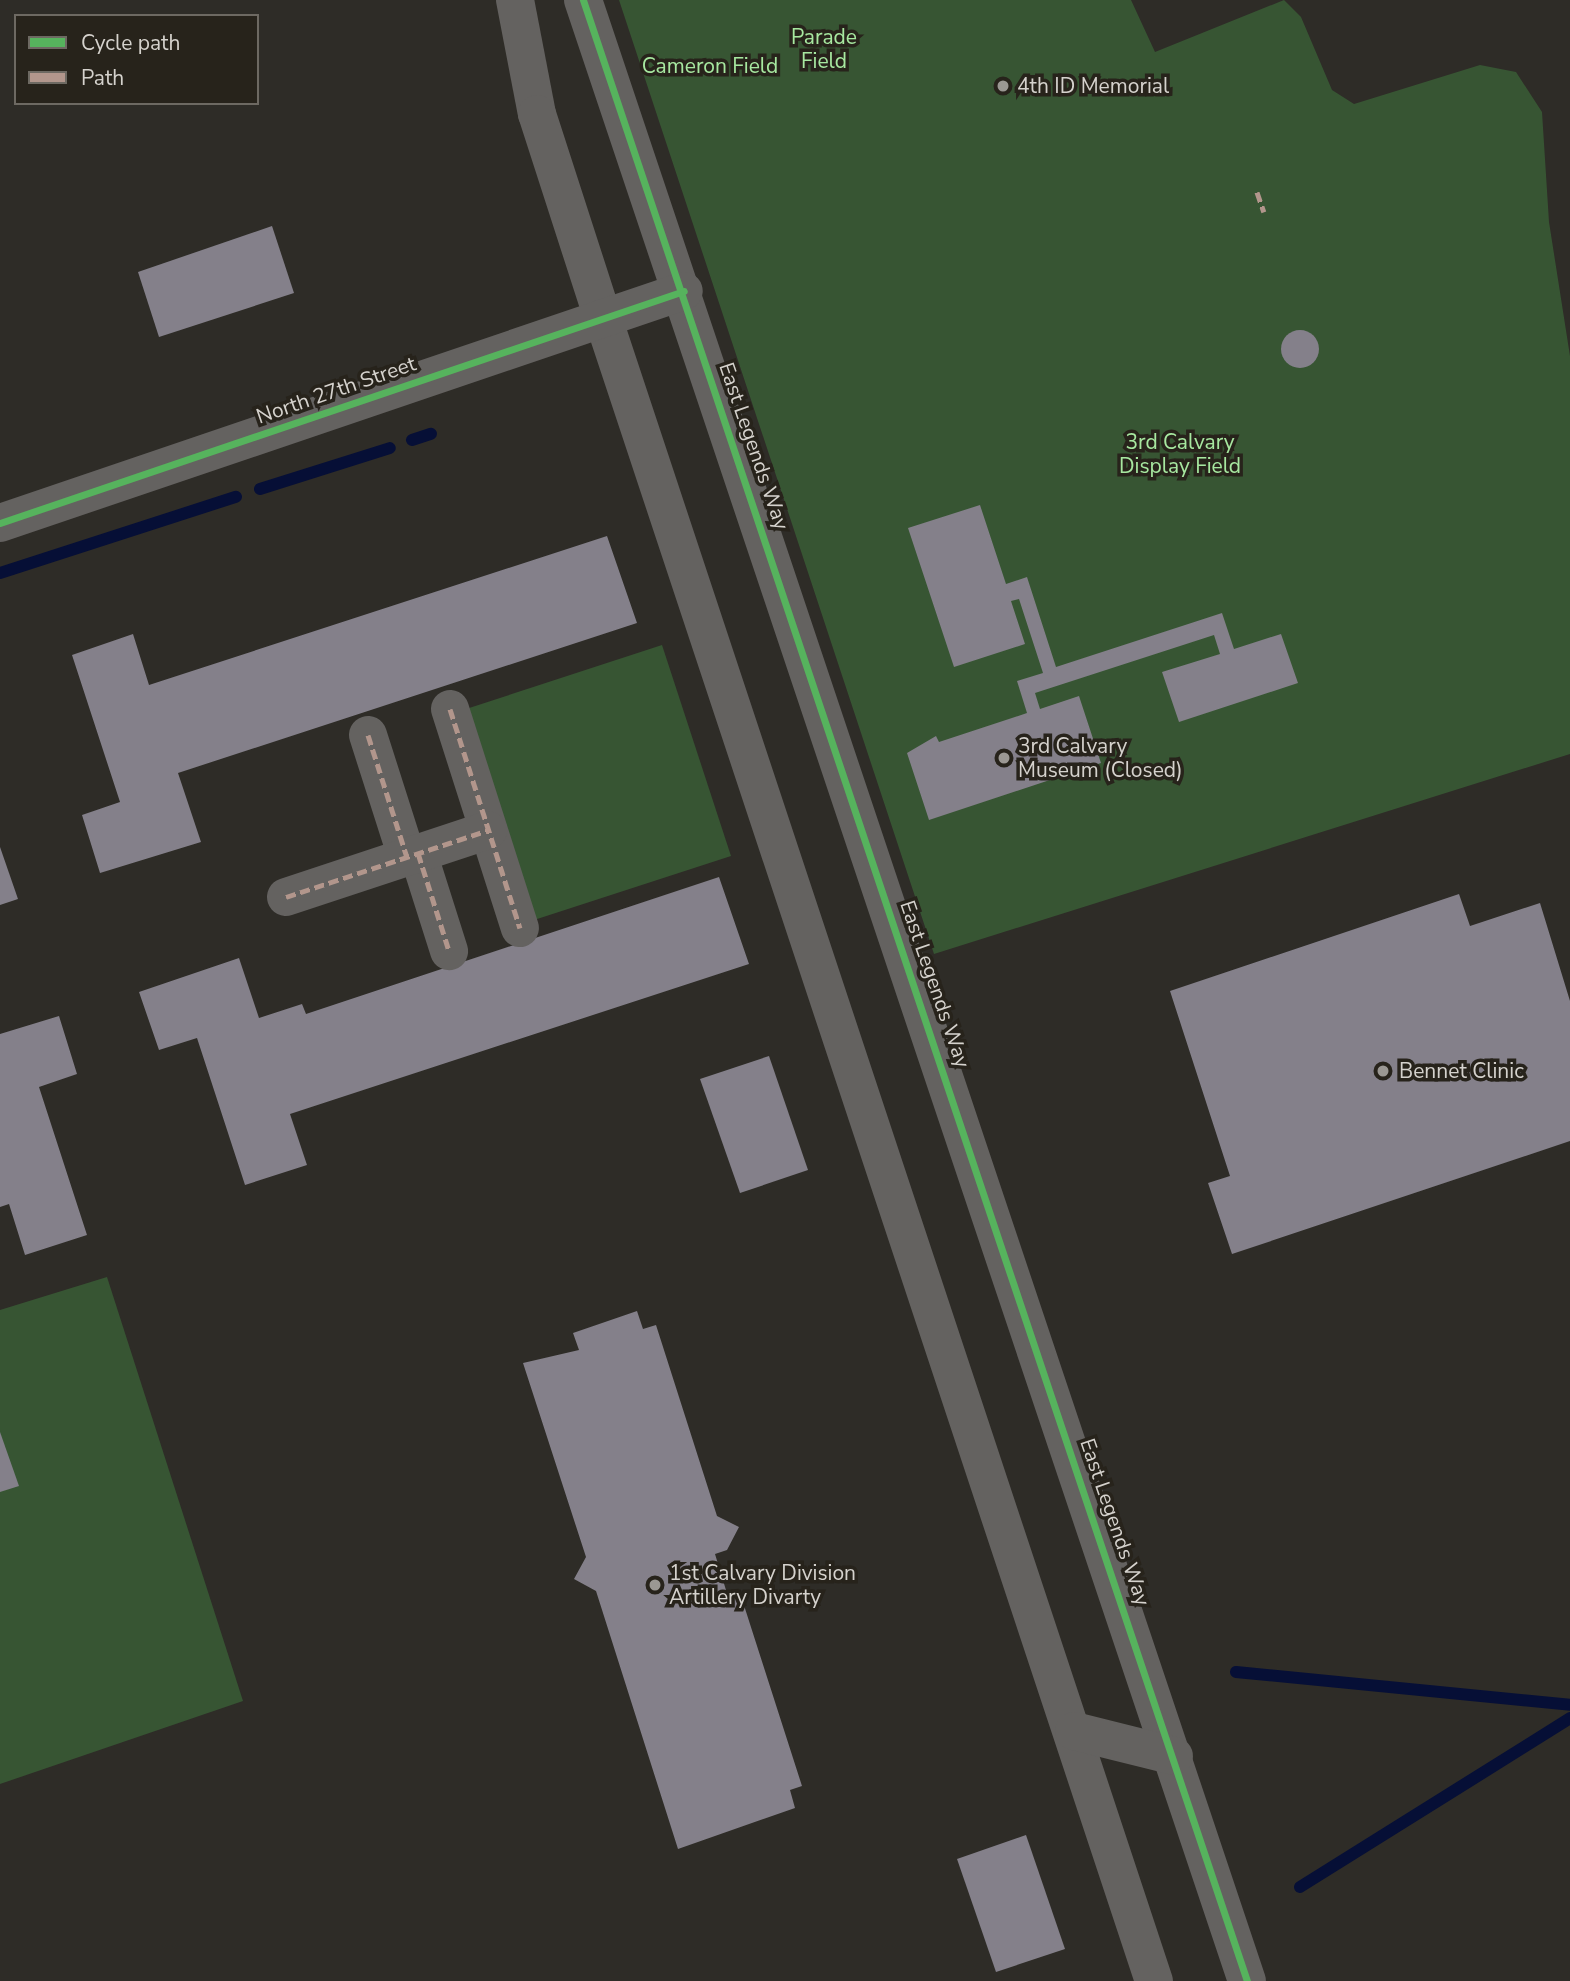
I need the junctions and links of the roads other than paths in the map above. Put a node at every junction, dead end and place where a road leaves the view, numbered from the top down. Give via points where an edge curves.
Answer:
1 (515, 0) edge
2 (583, 0) edge
3 (684, 291) junction
4 (603, 318) junction
5 (0, 523) edge
6 (450, 709) dead end
7 (368, 735) dead end
8 (488, 830) junction
9 (413, 855) junction
10 (286, 897) dead end
11 (520, 928) dead end
12 (449, 951) dead end
13 (1074, 1731) junction
14 (1174, 1756) junction
15 (1154, 1981) edge
16 (1247, 1981) edge

1 - 4 street via 537,114
2 - 3 street, East Legends Way
3 - 4 street, North 27th Street
3 - 14 street, East Legends Way
4 - 5 street, North 27th Street
4 - 13 street
6 - 8 street
7 - 9 street
8 - 9 street
8 - 11 street
9 - 10 street
9 - 12 street
13 - 14 street
13 - 15 street
14 - 16 street, East Legends Way

